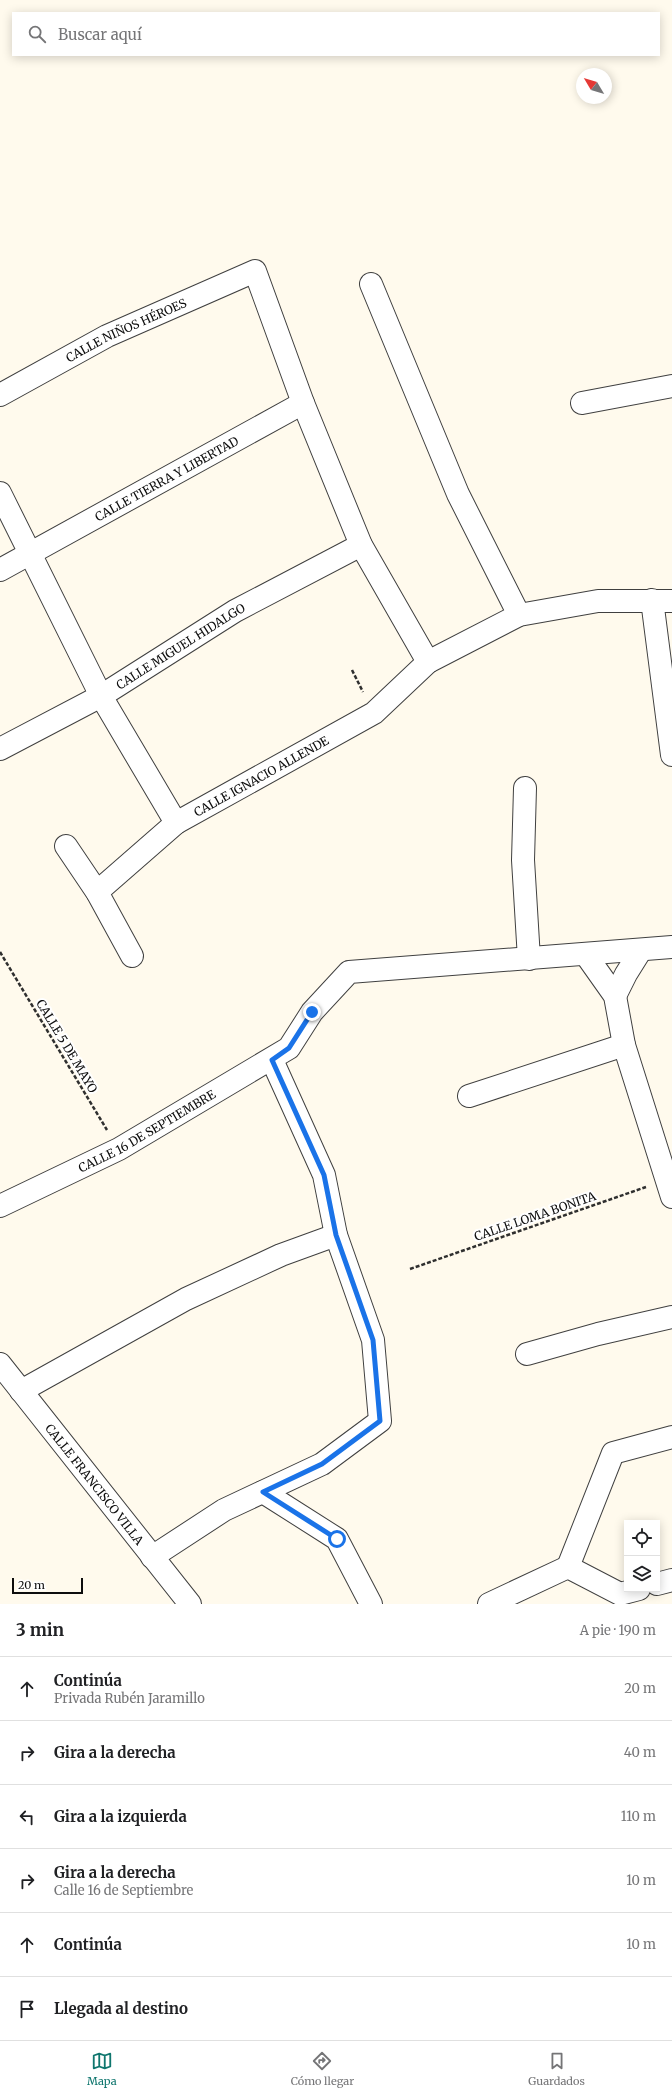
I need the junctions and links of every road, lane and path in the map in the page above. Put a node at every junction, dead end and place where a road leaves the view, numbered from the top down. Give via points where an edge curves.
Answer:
1 (371, 284) dead end
2 (672, 386) edge
3 (0, 395) edge
4 (303, 403) junction
5 (582, 403) dead end
6 (0, 493) edge
7 (361, 545) junction
8 (31, 554) junction
9 (0, 570) edge
10 (662, 601) edge
11 (519, 615) junction
12 (428, 662) junction
13 (101, 696) junction
14 (0, 749) edge
15 (672, 755) edge
16 (525, 788) dead end
17 (176, 823) junction
18 (66, 846) dead end
19 (97, 892) junction
20 (672, 947) edge
21 (641, 950) junction
22 (0, 952) edge
23 (586, 955) junction
24 (132, 956) dead end
25 (529, 959) junction
26 (615, 996) junction
27 (624, 1045) junction
28 (281, 1054) junction
29 (469, 1096) dead end
30 (119, 1149) junction
31 (669, 1189) edge
32 (0, 1206) edge
33 (336, 1235) junction
34 (410, 1269) dead end
35 (672, 1317) edge
36 (528, 1354) dead end
37 (0, 1364) edge
38 (21, 1391) junction
39 (672, 1437) edge
40 (263, 1492) junction
41 (152, 1557) junction
42 (568, 1566) junction
43 (672, 1580) edge
44 (660, 1583) edge
45 (628, 1592) edge
46 (190, 1604) edge
47 (371, 1604) edge
48 (489, 1604) edge

1 - 11 street via 458,494
2 - 5 street
3 - 4 street, CALLE NIÑOS HÉROES via 107,336 255,271
4 - 7 street
4 - 8 street, CALLE TIERRA Y LIBERTAD
6 - 8 street
7 - 12 street
7 - 13 street, CALLE MIGUEL HIDALGO via 235,611
8 - 9 street, CALLE TIERRA Y LIBERTAD
8 - 13 street
10 - 11 street, CALLE IGNACIO ALLENDE via 598,601
10 - 15 street
11 - 12 street, CALLE IGNACIO ALLENDE
12 - 17 street, CALLE IGNACIO ALLENDE via 374,714
13 - 14 street, CALLE MIGUEL HIDALGO
13 - 17 street
16 - 25 street via 523,860
17 - 19 street, CALLE IGNACIO ALLENDE
18 - 19 street
19 - 24 street
20 - 21 street
21 - 23 street
21 - 26 street
22 - 30 path, CALLE 5 DE MAYO
23 - 25 street
23 - 26 street
25 - 28 street via 349,972 312,1012
26 - 27 street
27 - 29 street
27 - 31 street
28 - 30 street, CALLE 16 DE SEPTIEMBRE
28 - 33 street via 324,1175
30 - 32 street, CALLE 16 DE SEPTIEMBRE
31 - 34 path, CALLE LOMA BONITA
33 - 38 street via 281,1255 186,1299
33 - 40 street via 373,1340 380,1421 322,1464
35 - 36 street
37 - 38 street, CALLE FRANCISCO VILLA
38 - 41 street, CALLE FRANCISCO VILLA
39 - 42 street via 613,1453
40 - 41 street via 224,1510
40 - 47 street via 337,1539
41 - 46 street, CALLE FRANCISCO VILLA
42 - 45 street via 620,1594
42 - 48 street
43 - 44 street

